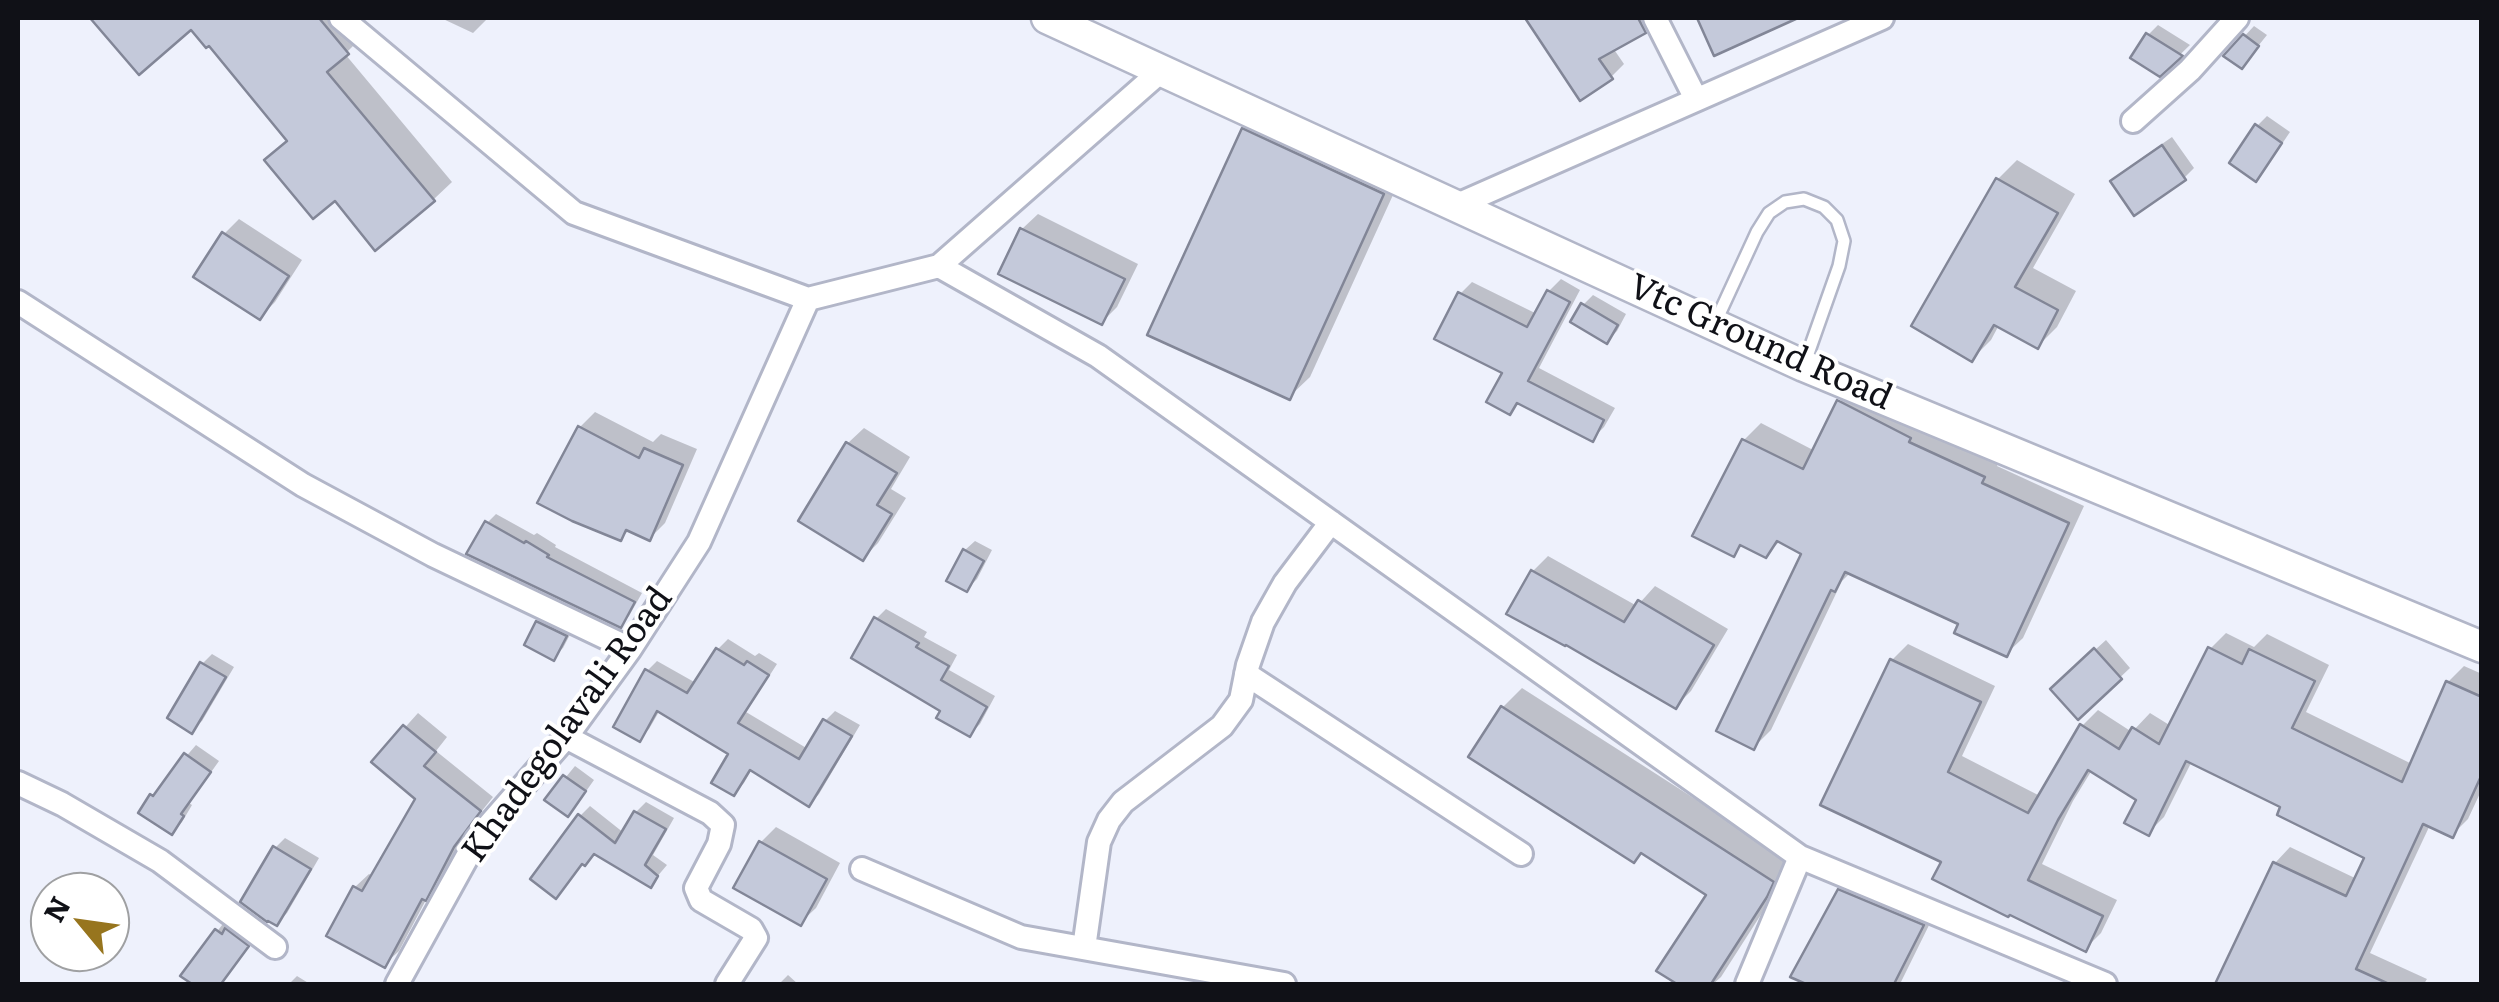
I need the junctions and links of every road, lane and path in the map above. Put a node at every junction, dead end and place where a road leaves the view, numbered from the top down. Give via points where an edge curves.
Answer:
1 (342, 18) edge
2 (1047, 18) edge
3 (1655, 18) edge
4 (1882, 18) edge
5 (2238, 18) edge
6 (1161, 71) junction
7 (1696, 99) junction
8 (2133, 121) dead end
9 (1455, 206) junction
10 (939, 266) junction
11 (808, 299) junction
12 (18, 302) edge
13 (1714, 325) junction
14 (1804, 366) junction
15 (1331, 522) junction
16 (2482, 647) edge
17 (630, 649) junction
18 (1246, 674) junction
19 (566, 737) junction
20 (18, 783) edge
21 (1521, 854) dead end
22 (1800, 857) junction
23 (862, 869) dead end
24 (275, 947) dead end
25 (1084, 948) junction
26 (397, 984) edge
27 (727, 984) edge
28 (1284, 984) edge
29 (1747, 984) edge
30 (2104, 984) edge

1 - 11 street via 574,213
2 - 6 street, Vtc Ground Road
3 - 7 street
4 - 7 street
5 - 8 street
6 - 9 street, Vtc Ground Road
6 - 10 street
7 - 9 street
9 - 13 street, Vtc Ground Road
10 - 11 street
10 - 15 street via 1098,356
11 - 17 street, Khadegolavali Road via 700,542
12 - 17 street via 303,485
13 - 14 street, Vtc Ground Road
13 - 14 lane via 1769,213 1804,198 1824,207 1844,241
14 - 16 street, Vtc Ground Road
15 - 18 street via 1278,596
15 - 22 street
17 - 19 street, Khadegolavali Road
18 - 21 street
18 - 25 street via 1241,700 1222,726 1109,820 1099,842
19 - 26 street, Khadegolavali Road via 477,839
19 - 27 street via 723,824 720,844 696,888 701,900 756,938
20 - 24 street via 160,861
22 - 29 street
22 - 30 street
23 - 25 street via 1020,937
25 - 28 street

